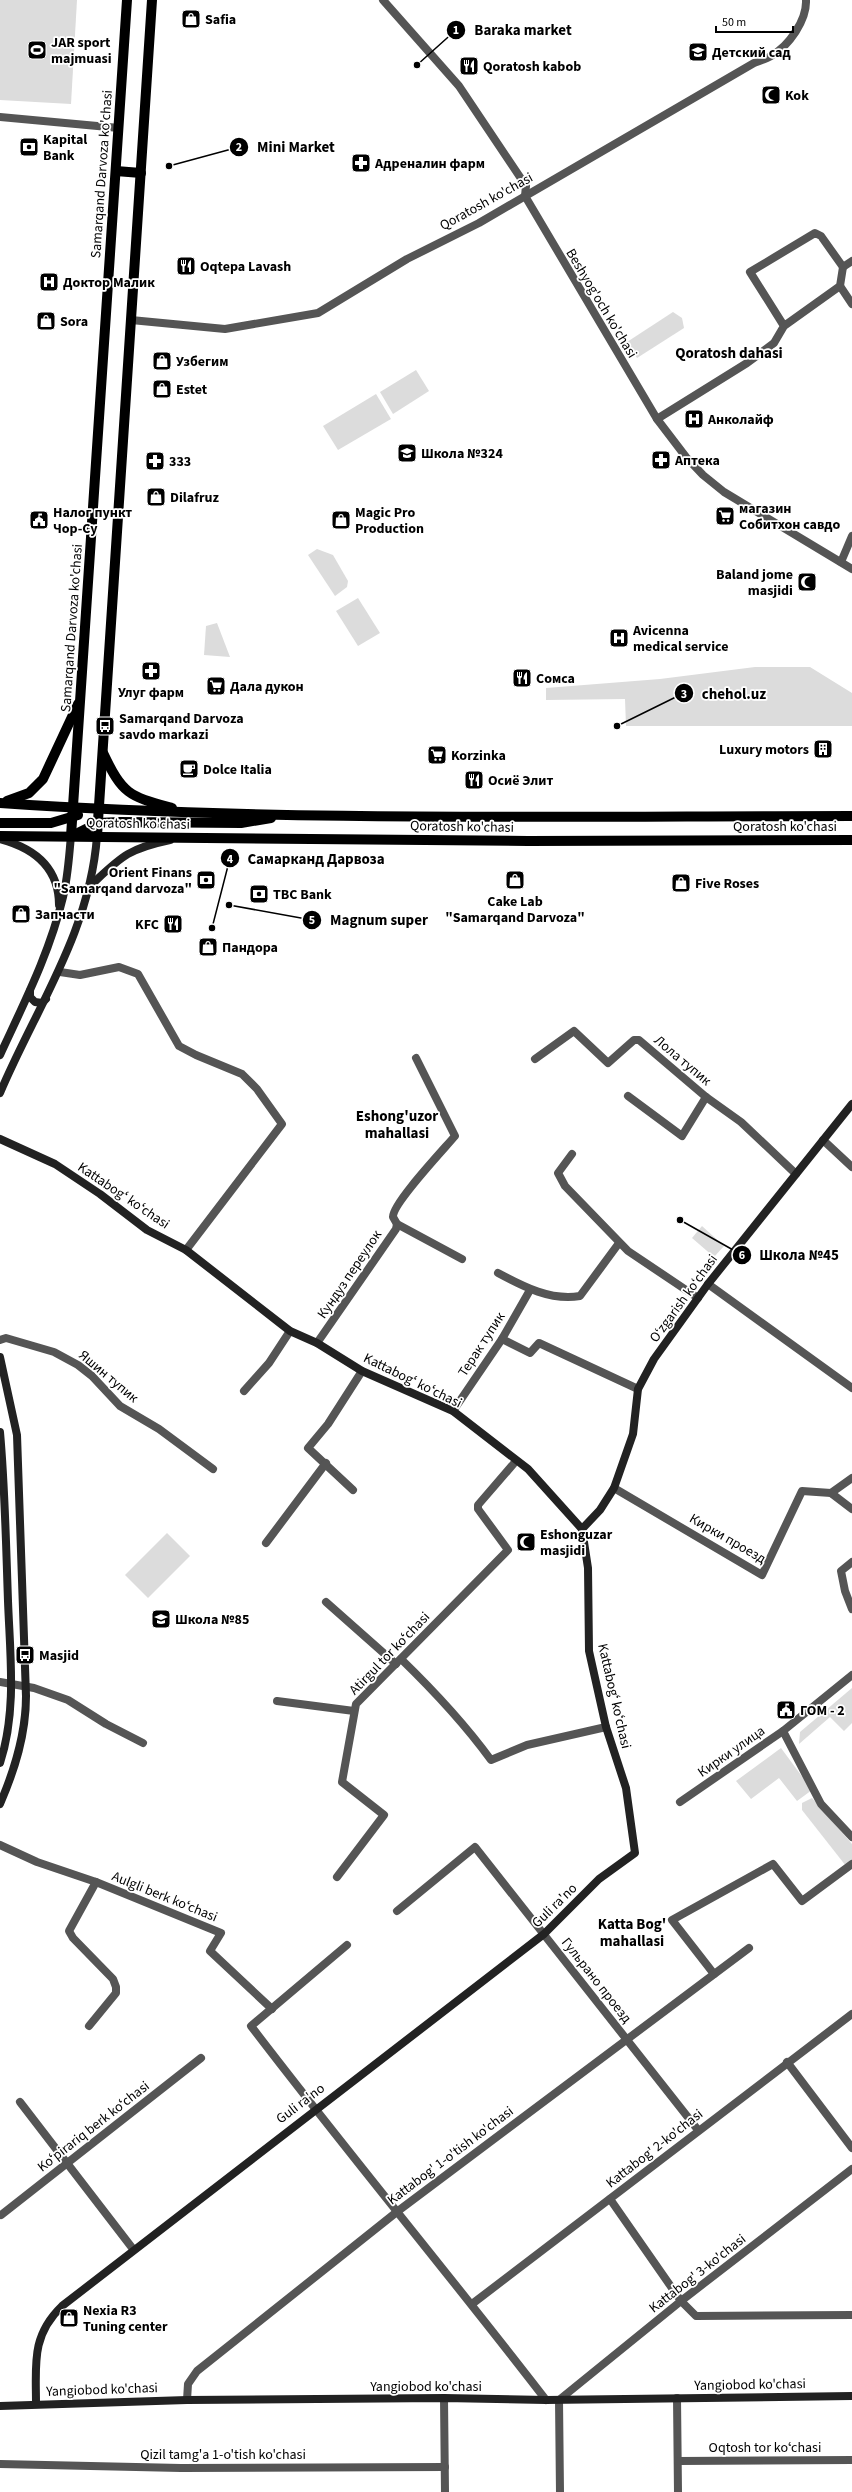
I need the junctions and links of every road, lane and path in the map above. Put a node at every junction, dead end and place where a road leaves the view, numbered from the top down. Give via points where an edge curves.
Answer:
1 (127, 0) edge
2 (152, 0) edge
3 (383, 0) edge
4 (806, 0) edge
5 (0, 117) edge
6 (119, 128) junction
7 (116, 172) junction
8 (141, 173) junction
9 (525, 196) junction
10 (852, 261) edge
11 (842, 267) junction
12 (840, 286) junction
13 (852, 304) edge
14 (131, 320) junction
15 (784, 326) junction
16 (657, 419) junction
17 (852, 536) edge
18 (841, 562) junction
19 (852, 569) edge
20 (80, 699) junction
21 (103, 753) junction
22 (0, 803) edge
23 (99, 810) junction
24 (186, 812) junction
25 (73, 813) junction
26 (294, 814) junction
27 (852, 816) edge
28 (0, 822) edge
29 (98, 824) junction
30 (0, 836) edge
31 (71, 836) junction
32 (97, 836) junction
33 (184, 838) junction
34 (0, 839) edge
35 (852, 840) edge
36 (90, 886) junction
37 (58, 917) junction
38 (60, 972) junction
39 (31, 990) junction
40 (47, 998) junction
41 (0, 1055) edge
42 (416, 1058) dead end
43 (535, 1059) dead end
44 (0, 1093) edge
45 (628, 1096) dead end
46 (706, 1097) junction
47 (852, 1104) edge
48 (0, 1139) edge
49 (823, 1140) junction
50 (572, 1154) dead end
51 (852, 1167) edge
52 (796, 1174) junction
53 (397, 1224) junction
54 (619, 1243) junction
55 (186, 1250) junction
56 (462, 1259) dead end
57 (498, 1274) dead end
58 (708, 1284) junction
59 (530, 1290) junction
60 (698, 1298) junction
61 (290, 1331) junction
62 (502, 1339) junction
63 (0, 1340) edge
64 (317, 1343) junction
65 (0, 1357) edge
66 (362, 1371) junction
67 (852, 1388) edge
68 (638, 1389) junction
69 (244, 1391) dead end
70 (453, 1411) junction
71 (0, 1432) edge
72 (516, 1461) junction
73 (326, 1463) junction
74 (213, 1469) dead end
75 (852, 1478) edge
76 (4, 1484) junction
77 (20, 1484) junction
78 (614, 1488) junction
79 (352, 1490) dead end
80 (831, 1493) junction
81 (852, 1509) edge
82 (582, 1529) junction
83 (266, 1543) dead end
84 (852, 1562) edge
85 (326, 1602) dead end
86 (852, 1609) edge
87 (398, 1662) junction
88 (852, 1675) edge
89 (0, 1682) edge
90 (12, 1684) junction
91 (26, 1687) junction
92 (277, 1701) dead end
93 (354, 1711) junction
94 (606, 1727) junction
95 (783, 1731) junction
96 (143, 1743) dead end
97 (0, 1764) edge
98 (680, 1802) dead end
99 (0, 1804) edge
100 (852, 1837) edge
101 (0, 1845) edge
102 (635, 1853) joint
103 (852, 1864) edge
104 (337, 1877) dead end
105 (96, 1882) junction
106 (397, 1910) dead end
107 (544, 1934) junction
108 (347, 1945) dead end
109 (749, 1948) dead end
110 (714, 1974) junction
111 (272, 2009) junction
112 (852, 2014) edge
113 (89, 2026) dead end
114 (626, 2038) junction
115 (201, 2058) dead end
116 (787, 2062) junction
117 (20, 2102) dead end
118 (314, 2109) junction
119 (698, 2130) junction
120 (852, 2148) edge
121 (66, 2164) junction
122 (852, 2169) edge
123 (610, 2199) junction
124 (398, 2211) junction
125 (1, 2215) dead end
126 (133, 2249) junction
127 (681, 2301) junction
128 (472, 2304) junction
129 (852, 2315) edge
130 (852, 2396) edge
131 (444, 2398) junction
132 (677, 2398) junction
133 (188, 2400) junction
134 (546, 2400) junction
135 (559, 2400) junction
136 (36, 2404) junction
137 (0, 2406) edge
138 (852, 2460) edge
139 (678, 2461) junction
140 (0, 2464) edge
141 (445, 2467) junction
142 (445, 2492) edge
143 (560, 2492) edge
144 (678, 2492) edge

1 - 6 main road, Samarqand Darvoza ko'chasi
2 - 8 main road
3 - 9 street, Beshyog'och ko'chasi via 459,86 526,186
4 - 9 street, Qoratosh ko'chasi via 804,19 772,56 754,63
5 - 6 street
6 - 7 main road, Samarqand Darvoza ko'chasi
7 - 8 main road
7 - 20 main road, Samarqand Darvoza ko'chasi
8 - 14 main road
9 - 14 street, Qoratosh ko'chasi via 479,223 407,258 318,313 225,329
9 - 16 street, Beshyog'och ko'chasi
10 - 11 street
11 - 12 street
11 - 15 street via 821,236 815,233 750,272
12 - 13 street
12 - 15 street
14 - 21 main road
15 - 16 street via 774,343 747,363
16 - 18 street, Beshyog'och ko'chasi via 703,475 724,492
17 - 18 street
18 - 19 street, Beshyog'och ko'chasi
20 - 22 main road via 39,784 24,796
20 - 25 main road, Samarqand Darvoza ko'chasi
21 - 23 main road
21 - 24 main road via 114,777 128,793
22 - 25 main road, Qoratosh ko'chasi
23 - 24 main road, Qoratosh ko'chasi
23 - 25 main road, Qoratosh ko'chasi
23 - 29 main road
24 - 26 main road, Qoratosh ko'chasi
25 - 28 main road via 51,823
25 - 31 main road, Samarqand Darvoza ko'chasi
26 - 27 main road, Qoratosh ko'chasi via 760,818
26 - 29 main road via 241,823
29 - 31 main road
29 - 32 main road
30 - 31 main road, Qoratosh ko'chasi
31 - 32 main road, Qoratosh ko'chasi
31 - 37 street, Samarqand Darvoza ko'chasi via 66,882
32 - 33 main road, Qoratosh ko'chasi
32 - 36 street
33 - 35 main road, Qoratosh ko'chasi
33 - 36 street via 135,849 118,859
34 - 37 street via 29,850 45,863 56,883
36 - 38 street via 77,932
37 - 39 street, Samarqand Darvoza ko'chasi
38 - 40 street
38 - 55 street via 80,975 119,967 138,974 179,1046 242,1074 257,1089 282,1124
39 - 40 street via 30,997 35,1002 42,1003
39 - 41 street, Samarqand Darvoza ko'chasi
40 - 44 street
42 - 53 street, Кундуз переулок via 455,1136 407,1191 392,1215
43 - 46 street, Лола тупик via 574,1031 608,1063 636,1039
45 - 46 street via 682,1136
46 - 52 street, Лола тупик via 741,1122
47 - 49 street, O‘zgarish ko‘chasi
48 - 55 street, Kattabogʻ koʻchasi via 55,1164 147,1230
49 - 51 street
49 - 52 street, O‘zgarish ko‘chasi
50 - 54 street via 560,1169 559,1178
52 - 58 street, O‘zgarish ko‘chasi
53 - 56 street
53 - 64 street, Кундуз переулок
54 - 59 street via 580,1296 548,1295
54 - 60 street
55 - 61 street, Kattabogʻ koʻchasi
57 - 59 street
58 - 60 street, O‘zgarish ko‘chasi
58 - 67 street
59 - 62 street, Терак тупик
60 - 68 street, O‘zgarish ko‘chasi via 667,1339
61 - 64 street, Kattabogʻ koʻchasi
61 - 69 street via 269,1362
62 - 68 street via 530,1353 539,1343
62 - 70 street, Терак тупик
63 - 74 street, Яшин тупик via 6,1338 54,1352 78,1365 120,1406 159,1429
64 - 66 street, Kattabogʻ koʻchasi
65 - 77 street via 15,1422
66 - 70 street, Kattabogʻ koʻchasi
66 - 73 street via 328,1424 308,1448
68 - 78 street, O‘zgarish ko‘chasi via 633,1434
70 - 72 street, Kattabogʻ koʻchasi
71 - 76 street
72 - 82 street, Kattabogʻ koʻchasi via 528,1469
72 - 87 street, Atirgul tor koʻchasi via 478,1505 478,1509 508,1550
73 - 79 street
73 - 83 street
75 - 80 street
76 - 77 street
76 - 90 street
77 - 91 street
78 - 80 street, Кирки проезд via 762,1575 802,1491
78 - 82 street, O‘zgarish ko‘chasi via 600,1510
80 - 81 street
82 - 94 street, Kattabogʻ koʻchasi via 588,1568 590,1651
84 - 86 street via 841,1571
85 - 87 street
87 - 93 street, Atirgul tor koʻchasi via 356,1704
87 - 94 street via 434,1691 466,1726 491,1760 527,1745
88 - 95 street, Кирки улица
89 - 90 street
90 - 91 street
90 - 97 street via 8,1729
91 - 96 street via 68,1700
91 - 99 street via 23,1732 13,1770
92 - 93 street
93 - 104 street, Atirgul tor koʻchasi via 342,1782 384,1815
94 - 102 street, Kattabogʻ koʻchasi via 626,1788
95 - 98 street, Кирки улица
95 - 100 street via 821,1804
101 - 105 street, Aulgli berk koʻchasi via 37,1862
102 - 107 street, Guli ra'no via 599,1879
103 - 110 street via 802,1901 773,1864 672,1920
105 - 111 street, Aulgli berk koʻchasi via 221,1933 210,1951
105 - 113 street via 69,1931 72,1938 113,1979 116,1993
106 - 107 street, Гульрано проезд via 475,1847
107 - 114 street, Гульрано проезд
107 - 118 street, Guli ra'no
108 - 111 street
109 - 110 street, Kattabog' 1-o'tish ko'chasi
110 - 114 street, Kattabog' 1-o'tish ko'chasi
111 - 118 street via 251,2026
112 - 116 street, Kattabog' 2-ko'chasi
114 - 119 street, Гульрано проезд
114 - 124 street, Kattabog' 1-o'tish ko'chasi
115 - 121 street, Koʻpirariq berk koʻchasi
116 - 119 street, Kattabog' 2-ko'chasi
116 - 120 street
117 - 121 street
118 - 124 street
118 - 126 street, Guli ra'no
119 - 123 street, Kattabog' 2-ko'chasi
121 - 125 street, Koʻpirariq berk koʻchasi
121 - 126 street
122 - 127 street, Kattabog' 3-ko'chasi
123 - 127 street
123 - 128 street, Kattabog' 2-ko'chasi
124 - 128 street
124 - 133 street, Kattabog' 1-o'tish ko'chasi via 197,2371 188,2384
126 - 136 street, Guli ra'no via 62,2306 45,2325 36,2353
127 - 129 street via 696,2316
127 - 135 street, Kattabog' 3-ko'chasi
128 - 134 street
130 - 132 street, Yangiobod ko'chasi
131 - 133 street, Yangiobod ko'chasi
131 - 134 street, Yangiobod ko'chasi
131 - 141 street
132 - 135 street, Yangiobod ko'chasi
132 - 139 street
133 - 136 street, Yangiobod ko'chasi
134 - 135 street, Yangiobod ko'chasi
135 - 143 street
136 - 137 street, Yangiobod ko'chasi
138 - 139 street, Oqtosh tor koʻchasi
139 - 144 street
140 - 141 street, Qizil tamg'a 1-o'tish ko'chasi via 181,2468
141 - 142 street

